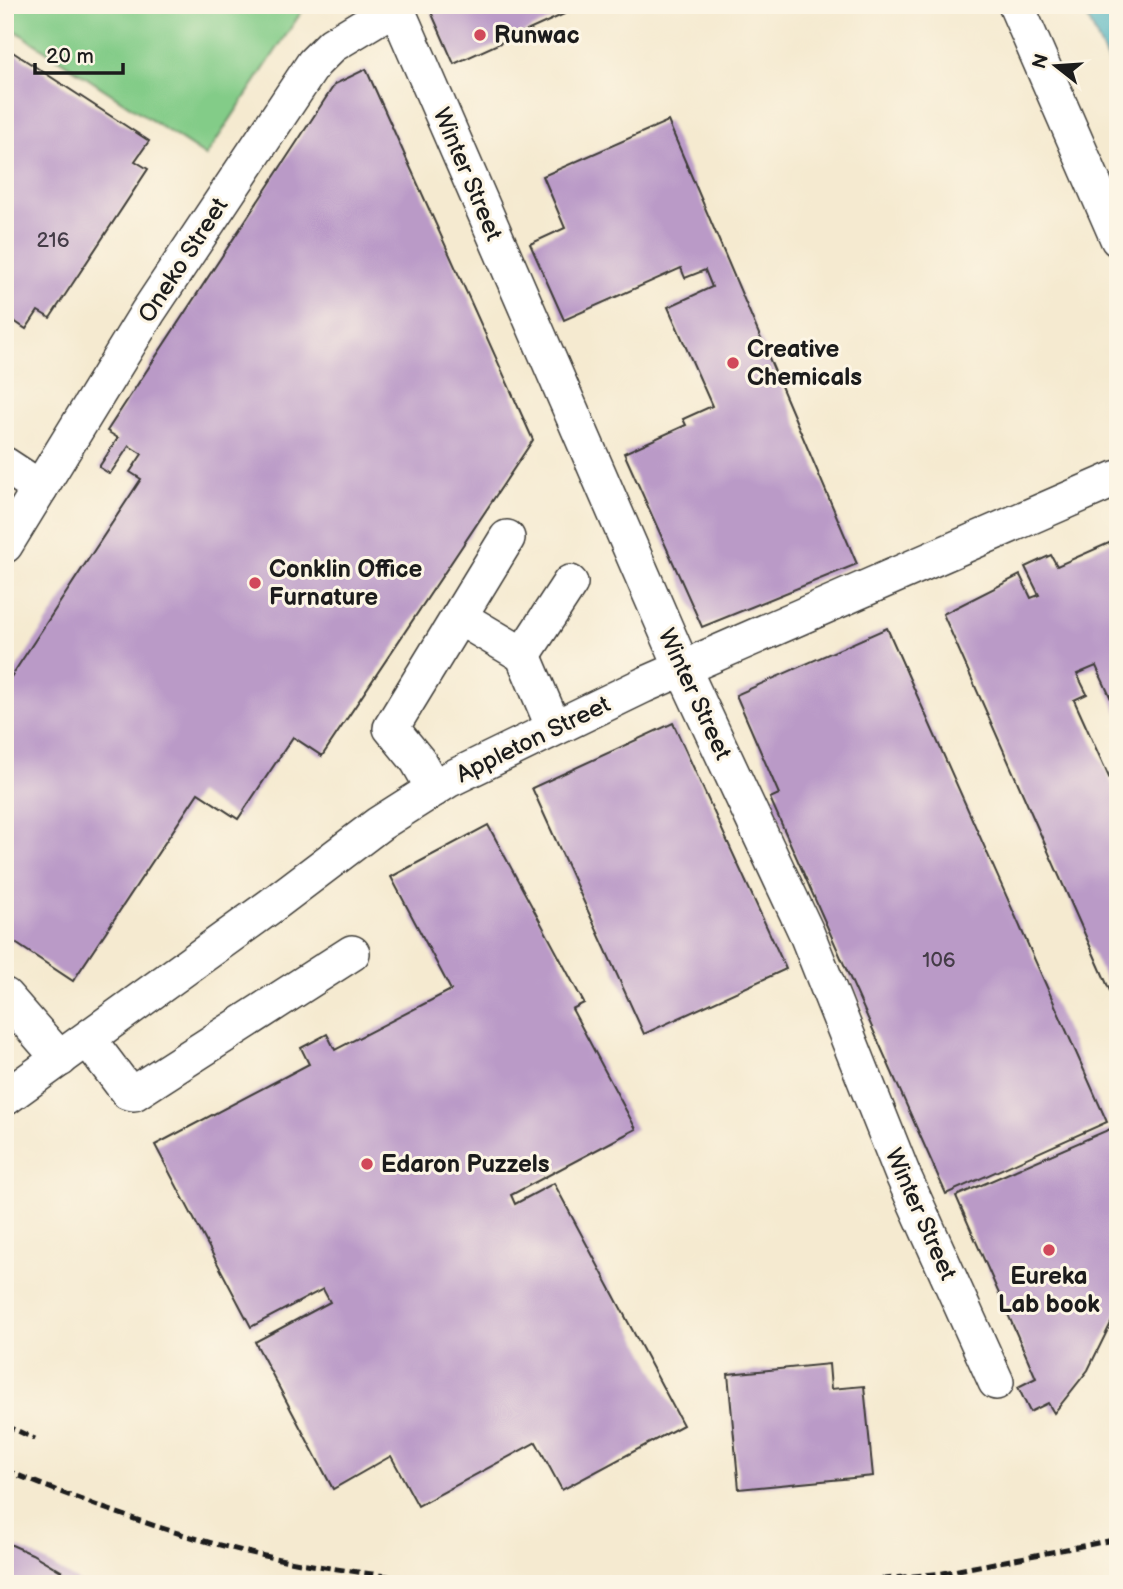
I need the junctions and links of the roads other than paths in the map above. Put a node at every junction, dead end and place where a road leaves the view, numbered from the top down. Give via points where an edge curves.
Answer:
1 (1016, 5) edge
2 (395, 6) edge
3 (1118, 239) edge
4 (5, 465) edge
5 (1118, 478) edge
6 (40, 488) junction
7 (507, 537) dead end
8 (5, 545) edge
9 (570, 583) dead end
10 (459, 617) junction
11 (523, 655) junction
12 (682, 669) junction
13 (554, 729) junction
14 (434, 789) junction
15 (352, 953) dead end
16 (5, 996) edge
17 (88, 1039) junction
18 (60, 1059) junction
19 (5, 1098) edge
20 (996, 1382) dead end

1 - 3 street
2 - 6 street, Oneko Street via 332,45 314,63 148,312
2 - 12 street, Winter Street
4 - 6 street
5 - 12 street, Appleton Street
6 - 8 street, Oneko Street
7 - 10 street
9 - 11 street
10 - 11 street
10 - 14 street via 391,728
11 - 13 street
12 - 13 street, Appleton Street
12 - 20 street, Winter Street via 806,932 902,1172
13 - 14 street, Appleton Street
14 - 17 street, Appleton Street via 379,824
15 - 17 street via 134,1093 128,1092
16 - 18 street
17 - 18 street, Appleton Street
18 - 19 street, Appleton Street

